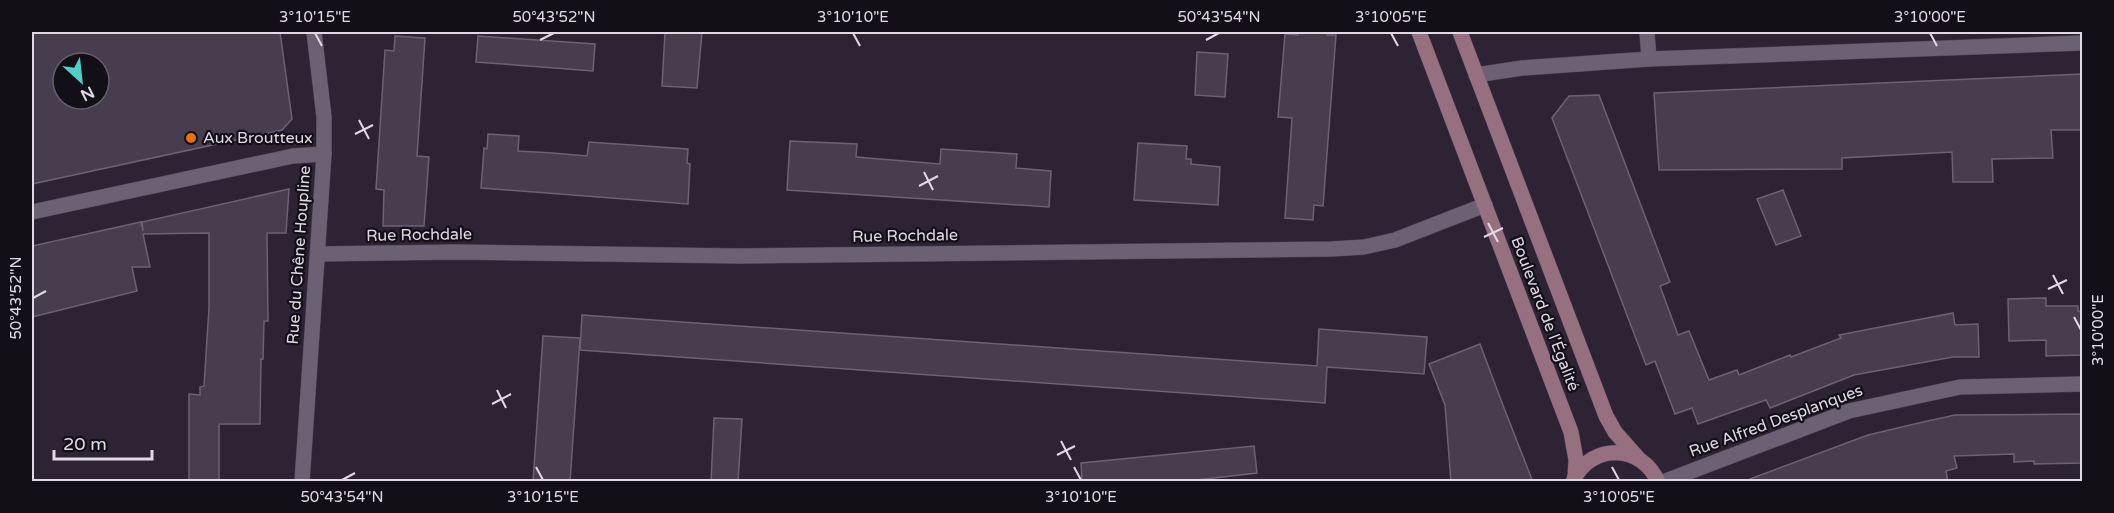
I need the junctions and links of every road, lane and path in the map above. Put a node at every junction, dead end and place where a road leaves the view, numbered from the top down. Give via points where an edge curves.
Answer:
1 (314, 32) edge
2 (1419, 32) edge
3 (1460, 32) edge
4 (1647, 32) edge
5 (2082, 43) edge
6 (1649, 59) junction
7 (1476, 75) junction
8 (324, 154) junction
9 (1485, 205) junction
10 (32, 212) edge
11 (318, 254) junction
12 (2082, 384) edge
13 (1638, 458) junction
14 (1574, 479) edge
15 (302, 482) edge
16 (1658, 482) edge
17 (1663, 482) edge

1 - 8 street, Rue du Chêne Houpline via 324,117
2 - 9 main road, Boulevard de l'Égalité
3 - 7 main road, Boulevard de l'Égalité
4 - 6 street
5 - 6 street
6 - 7 street
7 - 13 main road, Boulevard de l'Égalité via 1606,416 1614,432
8 - 10 street via 293,156
8 - 11 street, Rue du Chêne Houpline
9 - 11 street, Rue Rochdale via 1395,240 1332,249 746,256
9 - 14 main road, Boulevard de l'Égalité via 1571,432 1576,460
11 - 15 street, Rue du Chêne Houpline
12 - 17 street, Rue Alfred Desplanques via 1960,387 1870,405
13 - 14 main road via 1623,452 1606,452 1584,464
13 - 16 main road, Boulevard de l'Égalité

